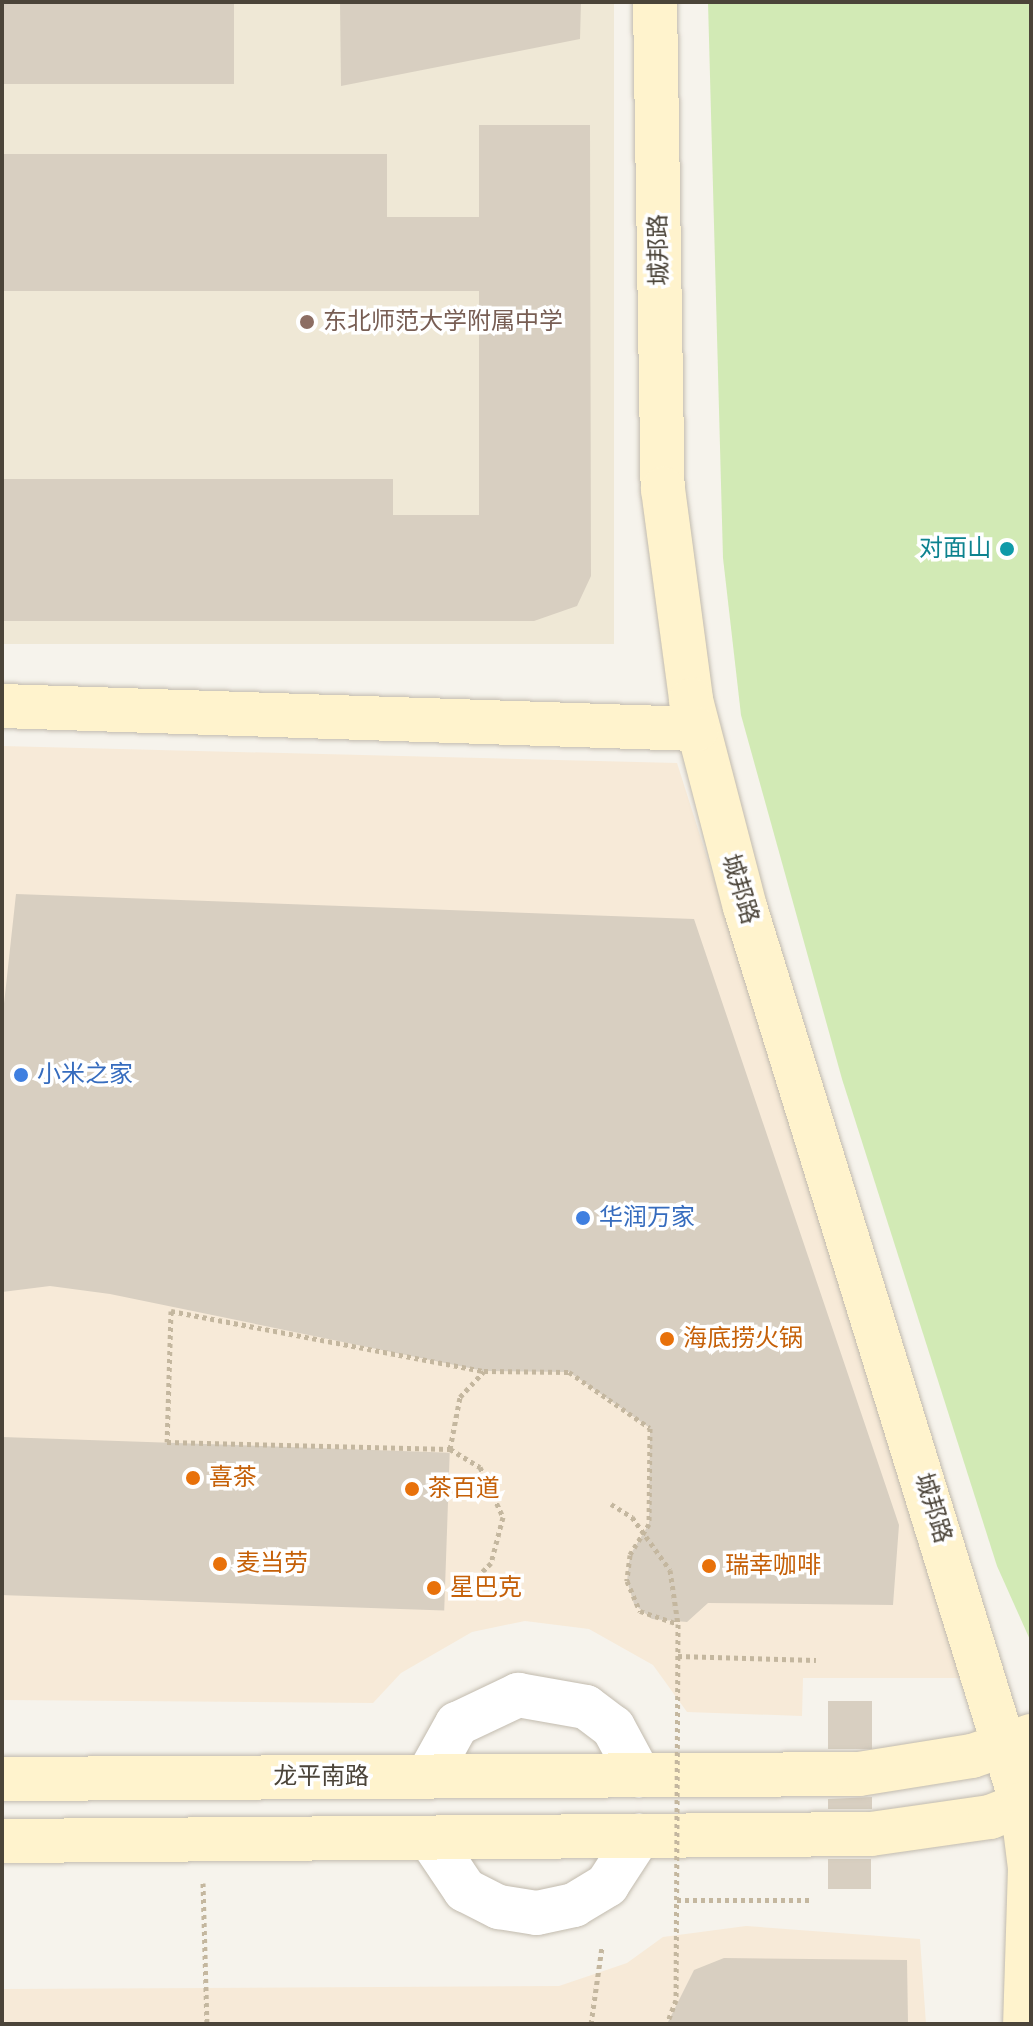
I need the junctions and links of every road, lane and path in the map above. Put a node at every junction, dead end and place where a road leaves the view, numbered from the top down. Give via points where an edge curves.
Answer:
1 (655, 2) edge
2 (2, 706) edge
3 (697, 729) junction
4 (484, 1371) junction
5 (450, 1449) junction
6 (611, 1504) dead end
7 (473, 1581) dead end
8 (678, 1624) junction
9 (678, 1656) junction
10 (816, 1660) dead end
11 (1019, 1740) edge
12 (639, 1775) junction
13 (428, 1776) junction
14 (2, 1779) edge
15 (1026, 1803) edge
16 (639, 1836) junction
17 (430, 1838) junction
18 (2, 1841) edge
19 (203, 1874) dead end
20 (677, 1900) junction
21 (809, 1900) dead end
22 (602, 1947) dead end
23 (207, 2024) edge
24 (591, 2024) edge
25 (667, 2024) edge
26 (1025, 2024) edge

1 - 3 street, 城邦路 via 663,489
2 - 3 street
3 - 11 street, 城邦路 via 745,907
4 - 5 path via 460,1397
4 - 5 path, bridge via 171,1311 167,1442
4 - 8 path, bridge via 569,1372 650,1428 649,1524 630,1555 627,1581 640,1611
5 - 7 path via 480,1467 503,1517 491,1563
6 - 8 path via 632,1517 670,1570
8 - 9 path, bridge
9 - 10 path
9 - 20 path, bridge
11 - 12 street, 龙平南路 via 859,1774
11 - 15 street, 城邦路
12 - 13 street, 龙平南路
12 - 13 street via 613,1727 586,1707 518,1695 457,1724
13 - 14 street, 龙平南路
15 - 16 street via 990,1817 871,1834
15 - 26 street, 城邦路 via 1030,1868
16 - 17 street
16 - 17 street via 607,1885 574,1905 537,1913 499,1907 465,1890
17 - 18 street
19 - 23 path
20 - 21 path
20 - 25 path, bridge via 676,2000
22 - 24 path

